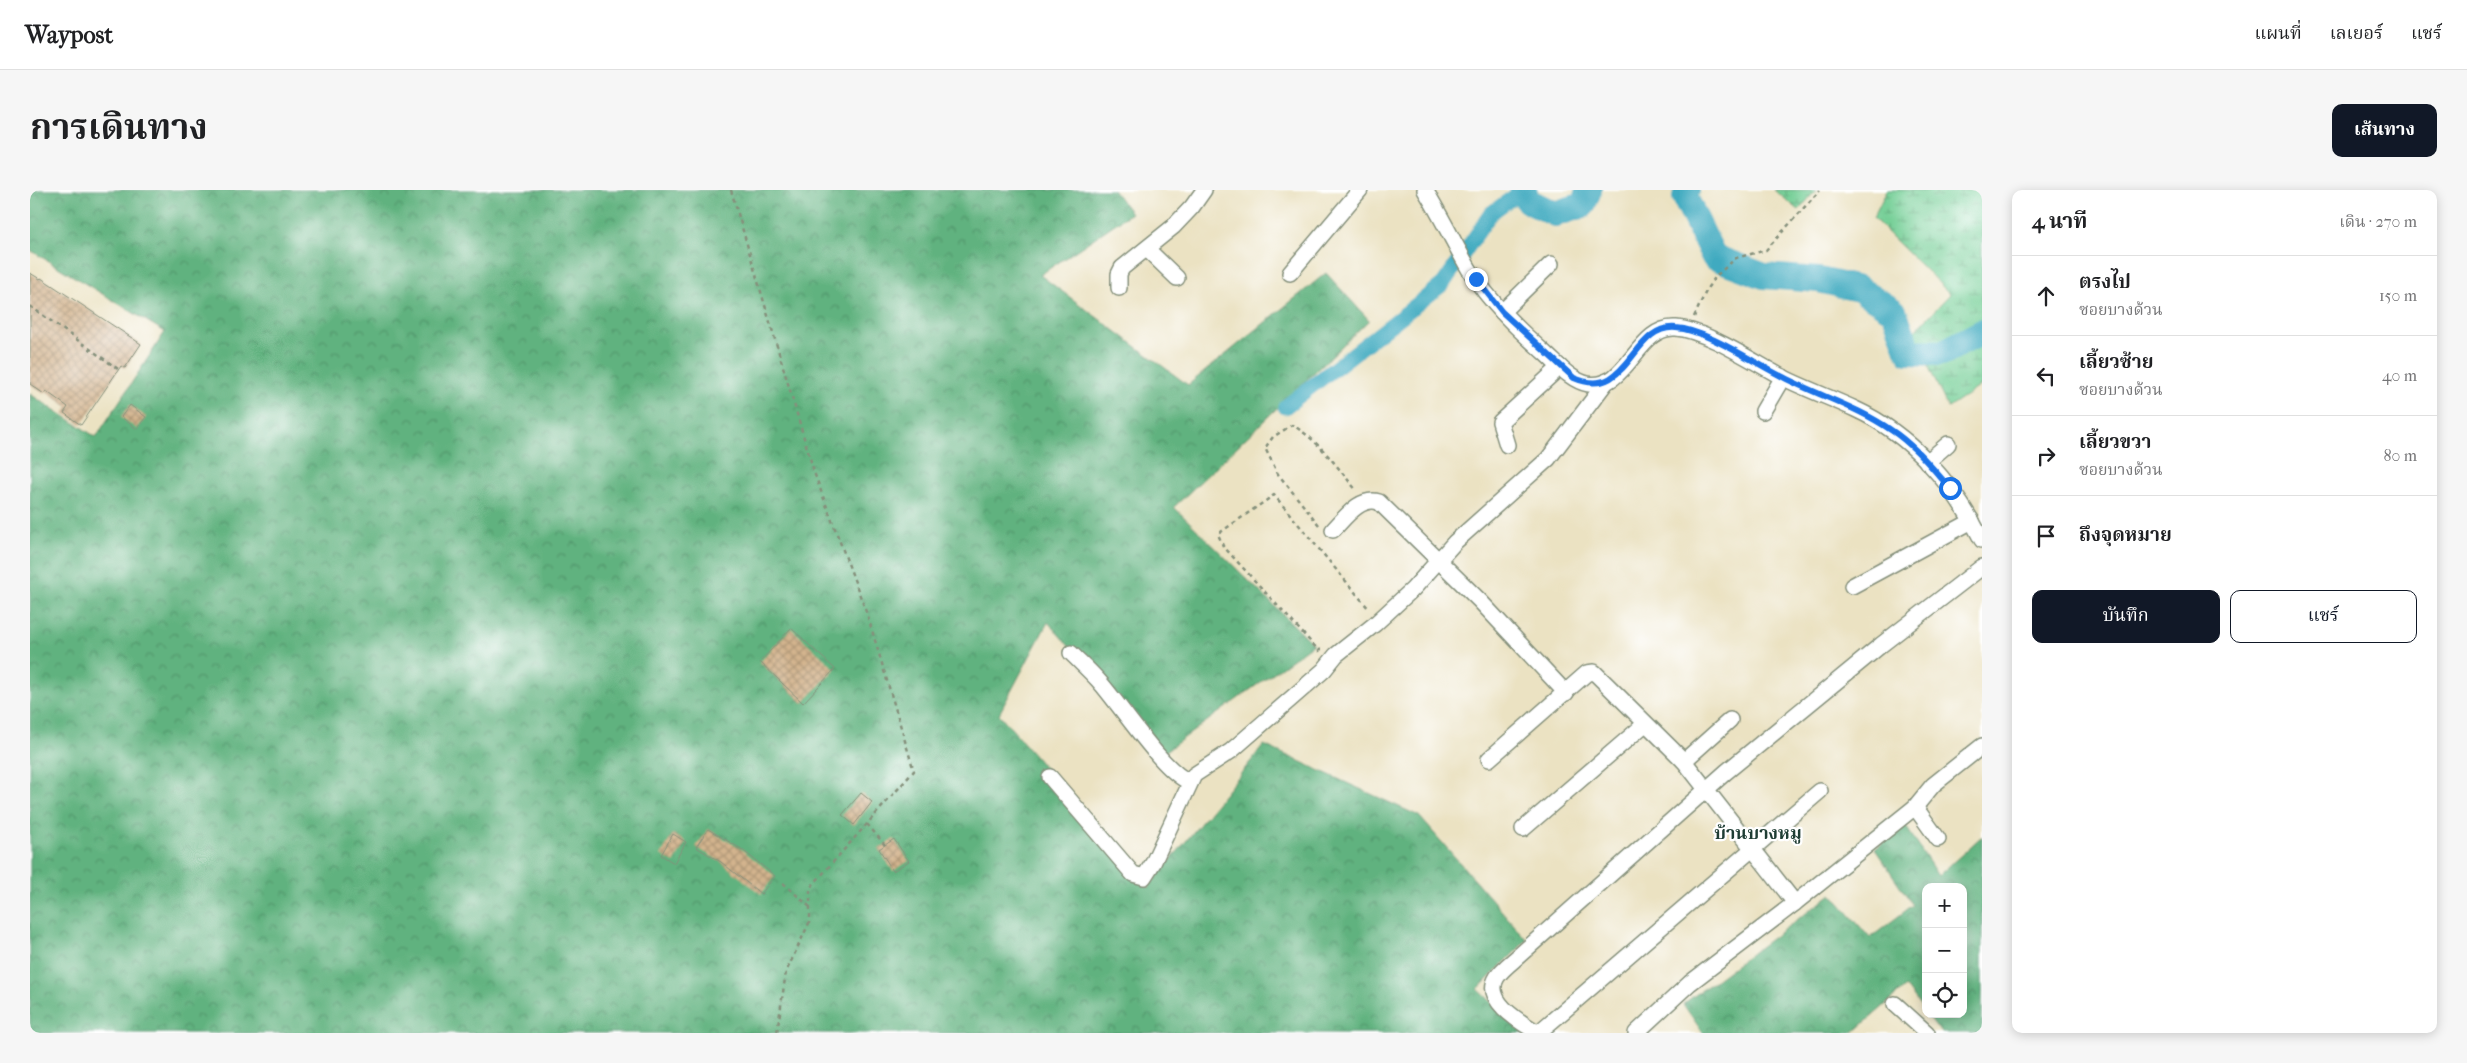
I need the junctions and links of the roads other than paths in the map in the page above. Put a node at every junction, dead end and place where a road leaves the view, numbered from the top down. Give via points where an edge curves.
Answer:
1 (1204, 190) edge
2 (1360, 190) edge
3 (1425, 190) edge
4 (1148, 250) junction
5 (1551, 264) dead end
6 (1290, 273) dead end
7 (1177, 278) dead end
8 (1119, 288) dead end
9 (1502, 312) junction
10 (1560, 367) junction
11 (1783, 377) junction
12 (1607, 381) junction
13 (1763, 411) dead end
14 (1948, 444) dead end
15 (1507, 445) dead end
16 (1927, 462) junction
17 (1972, 521) junction
18 (1333, 530) road end
19 (1982, 540) edge
20 (1438, 561) junction
21 (1982, 567) edge
22 (1852, 586) dead end
23 (1071, 653) dead end
24 (1566, 693) junction
25 (1730, 720) dead end
26 (1645, 724) junction
27 (1982, 746) edge
28 (1490, 760) dead end
29 (1687, 765) junction
30 (1050, 777) dead end
31 (1190, 782) junction
32 (1705, 787) junction
33 (1820, 791) dead end
34 (1915, 807) junction
35 (1523, 829) dead end
36 (1938, 839) dead end
37 (1753, 849) junction
38 (1795, 903) junction
39 (1895, 1004) dead end
40 (1538, 1033) edge
41 (1636, 1033) edge
42 (1927, 1033) edge

1 - 4 street via 1192,208
2 - 6 street
3 - 9 street via 1470,271
4 - 7 street
4 - 8 street via 1122,268
5 - 9 street
9 - 10 street
10 - 12 street via 1587,384
10 - 15 street via 1500,422
11 - 12 street via 1728,348 1676,328 1653,334 1618,374
11 - 13 street
11 - 16 street via 1857,410 1891,430
12 - 20 street via 1548,459
14 - 16 street
16 - 17 street via 1950,488
17 - 19 street
17 - 22 street
18 - 20 street via 1356,508 1366,502 1379,502
20 - 24 street
20 - 31 street via 1375,624 1336,655 1324,670 1231,752 1198,771
21 - 32 street
23 - 31 street via 1098,679 1163,760 1177,775
24 - 26 street via 1587,673 1594,672
24 - 28 street
25 - 29 street
26 - 29 street
26 - 35 street
27 - 34 street via 1933,785
29 - 32 street
30 - 31 street via 1132,874 1139,877 1144,876 1153,863
32 - 37 street
32 - 40 street via 1496,978 1494,990 1498,1000 1518,1020
33 - 37 street
34 - 36 street
34 - 38 street
37 - 38 street
37 - 40 street
38 - 41 street via 1690,983
39 - 42 street

